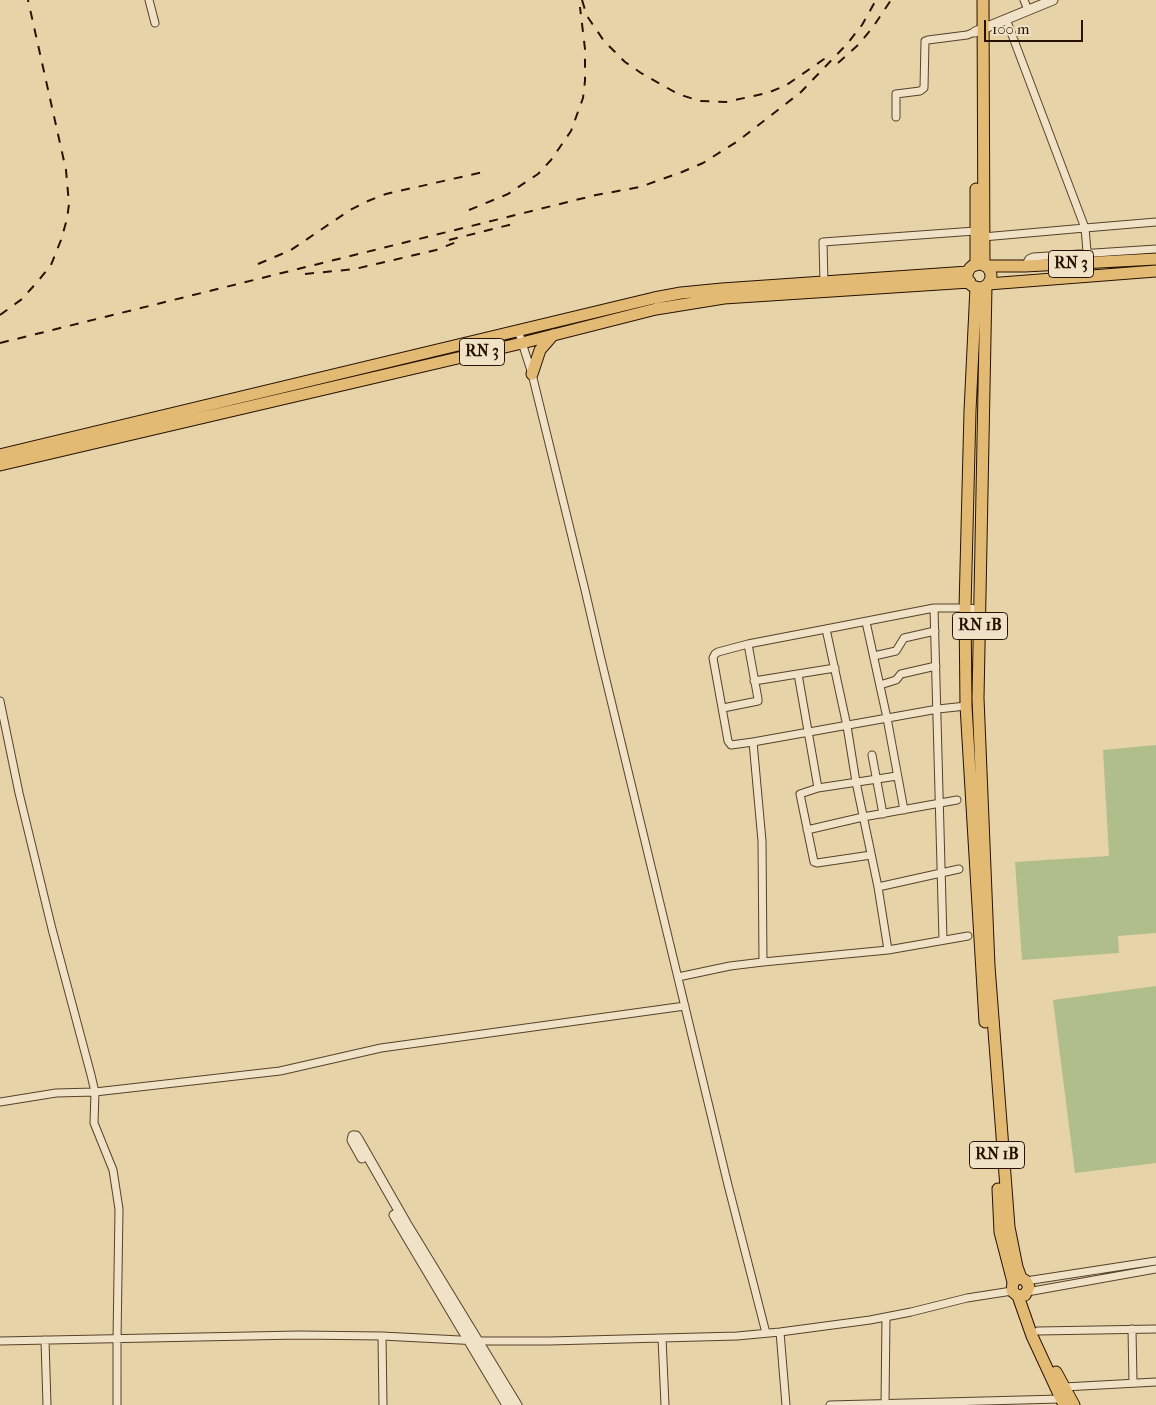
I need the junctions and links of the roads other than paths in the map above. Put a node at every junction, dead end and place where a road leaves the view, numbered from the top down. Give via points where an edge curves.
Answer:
1 (149, 0) edge
2 (975, 0) edge
3 (983, 0) edge
4 (1024, 0) edge
5 (1053, 0) edge
6 (1028, 10) junction
7 (1006, 19) junction
8 (155, 23) dead end
9 (979, 30) junction
10 (896, 117) dead end
11 (1156, 222) edge
12 (1085, 228) junction
13 (979, 234) junction
14 (1156, 249) edge
15 (1087, 258) junction
16 (1156, 259) edge
17 (1156, 271) edge
18 (979, 276) junction
19 (824, 287) junction
20 (518, 330) junction
21 (554, 334) junction
22 (522, 343) junction
23 (532, 374) junction
24 (353, 376) junction
25 (0, 455) edge
26 (0, 465) edge
27 (934, 608) junction
28 (965, 608) junction
29 (980, 609) junction
30 (866, 622) junction
31 (826, 629) junction
32 (935, 631) junction
33 (748, 644) junction
34 (874, 656) junction
35 (936, 666) junction
36 (835, 668) junction
37 (798, 674) junction
38 (754, 681) junction
39 (880, 685) junction
40 (0, 701) edge
41 (966, 706) junction
42 (723, 708) junction
43 (938, 709) junction
44 (887, 718) junction
45 (847, 726) junction
46 (809, 733) junction
47 (754, 742) junction
48 (872, 755) dead end
49 (897, 776) junction
50 (876, 779) junction
51 (856, 782) junction
52 (818, 788) junction
53 (957, 800) dead end
54 (940, 802) junction
55 (904, 810) junction
56 (883, 814) junction
57 (862, 817) junction
58 (807, 830) junction
59 (871, 855) junction
60 (959, 869) dead end
61 (941, 873) junction
62 (878, 887) junction
63 (968, 936) dead end
64 (943, 940) junction
65 (888, 950) junction
66 (763, 962) junction
67 (985, 966) junction
68 (678, 977) junction
69 (685, 1006) junction
70 (95, 1092) junction
71 (0, 1102) edge
72 (1156, 1261) edge
73 (1156, 1269) edge
74 (1020, 1288) junction
75 (886, 1317) junction
76 (1132, 1329) junction
77 (1156, 1329) edge
78 (1038, 1331) junction
79 (780, 1332) junction
80 (766, 1334) junction
81 (382, 1336) junction
82 (662, 1338) junction
83 (45, 1340) junction
84 (117, 1340) junction
85 (468, 1340) junction
86 (0, 1341) edge
87 (479, 1341) junction
88 (1156, 1382) edge
89 (1133, 1383) junction
90 (1064, 1387) junction
91 (1062, 1402) edge
92 (885, 1404) junction
93 (47, 1405) edge
94 (117, 1405) edge
95 (383, 1405) edge
96 (507, 1405) edge
97 (517, 1405) edge
98 (665, 1405) edge
99 (786, 1405) edge
100 (830, 1405) edge
101 (1074, 1405) edge

1 - 8 street
2 - 9 main road
3 - 9 main road
4 - 6 street
5 - 6 street
6 - 7 street
7 - 9 street
7 - 12 street
9 - 10 street via 924,42 924,88 896,94
9 - 13 main road
11 - 12 street
12 - 13 street
12 - 15 street
13 - 18 main road
13 - 19 street via 822,242
14 - 15 street
15 - 16 main road, RN 3
15 - 18 main road, RN 3
17 - 18 main road, RN 3
18 - 19 main road, RN 3
18 - 28 main road, RN 1B via 970,411
18 - 29 main road, RN 1B
19 - 20 main road, RN 3 via 681,293
19 - 21 main road, RN 3 via 686,303
20 - 22 street
20 - 24 main road, RN 3
21 - 22 main road, RN 3
21 - 23 main road via 540,350
22 - 23 street
22 - 24 main road, RN 3
23 - 68 street
24 - 25 main road, RN 3
24 - 26 main road, RN 3
27 - 28 street
27 - 30 street
27 - 32 street
28 - 29 street
28 - 41 main road, RN 1B
29 - 67 main road, RN 1B via 978,698
30 - 31 street
30 - 34 street
31 - 33 street
31 - 36 street
32 - 34 street via 904,638 896,651
32 - 35 street
33 - 38 street
33 - 42 street via 718,652 713,658
34 - 39 street
35 - 39 street via 901,674 896,680
35 - 43 street
36 - 37 street
36 - 45 street
37 - 38 street
37 - 46 street
38 - 42 street via 758,701
39 - 44 street
40 - 70 street via 52,930
41 - 43 street
41 - 67 main road, RN 1B
42 - 47 street via 729,744
43 - 44 street
43 - 54 street
44 - 45 street
44 - 49 street
45 - 46 street
45 - 51 street
46 - 47 street
46 - 52 street
47 - 66 street via 762,841
48 - 50 street
49 - 50 street
49 - 55 street
50 - 51 street
50 - 56 street
51 - 52 street
51 - 57 street
52 - 58 street via 800,794
53 - 54 street
54 - 55 street
54 - 61 street
55 - 56 street
56 - 57 street
57 - 58 street
57 - 59 street
58 - 59 street via 815,863
59 - 62 street
60 - 61 street
61 - 62 street
61 - 64 street
62 - 65 street
63 - 64 street
64 - 65 street
65 - 66 street
66 - 68 street
67 - 74 main road, RN 1B via 1000,1232
68 - 69 street
69 - 70 street via 382,1048 280,1071
69 - 80 street
70 - 71 street via 56,1093
70 - 84 street via 94,1123 113,1170 119,1209
72 - 74 street
73 - 74 street
74 - 75 street
74 - 78 main road, RN 1B
74 - 91 main road, RN 1B via 1032,1336
75 - 79 street
75 - 92 street
76 - 77 street
76 - 78 street
76 - 89 street
78 - 90 main road, RN 1B
79 - 80 street
79 - 99 street
80 - 82 street
81 - 84 street
81 - 85 street
81 - 95 street
82 - 87 street
82 - 98 street
83 - 84 street
83 - 86 street
83 - 93 street
84 - 94 street
85 - 87 street
85 - 87 street via 354,1143 353,1136 358,1139
85 - 96 street
87 - 97 street
88 - 89 street
89 - 90 street
90 - 101 main road, RN 1B
91 - 92 street
92 - 100 street

